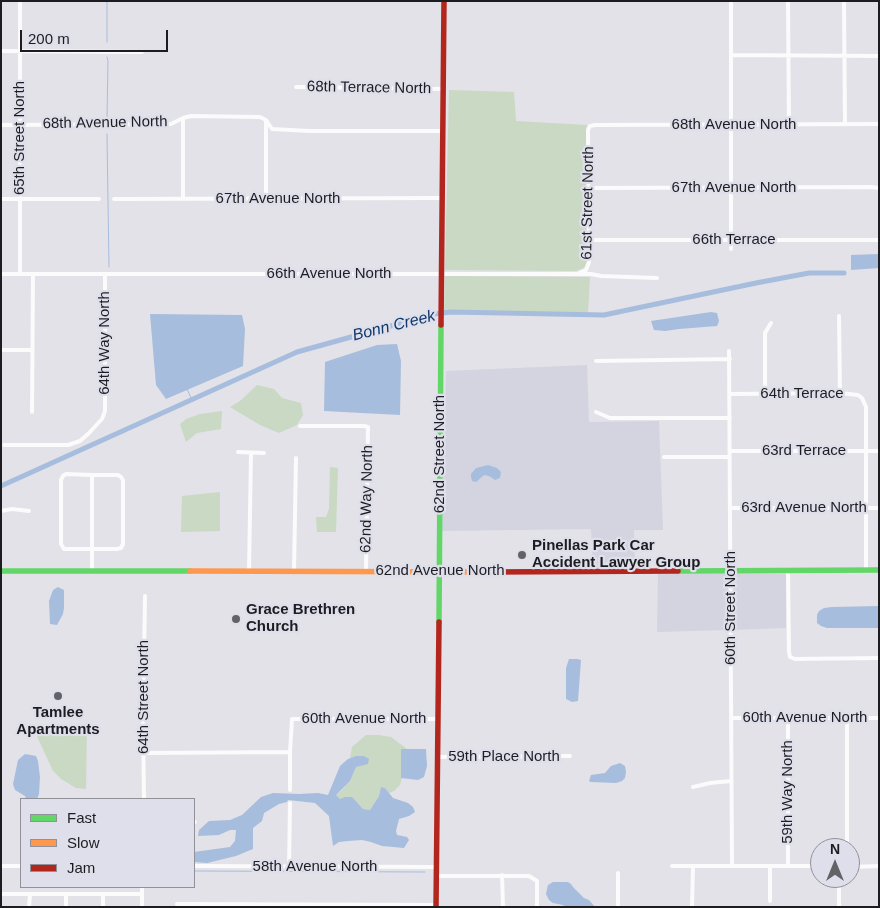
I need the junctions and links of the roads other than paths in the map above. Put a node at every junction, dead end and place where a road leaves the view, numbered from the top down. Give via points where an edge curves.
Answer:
1 (20, 1) edge
2 (444, 1) edge
3 (731, 1) edge
4 (788, 1) edge
5 (844, 1) edge
6 (1, 51) edge
7 (20, 51) junction
8 (142, 52) dead end
9 (732, 55) junction
10 (788, 55) junction
11 (845, 56) junction
12 (879, 56) edge
13 (296, 87) dead end
14 (442, 89) junction
15 (183, 118) junction
16 (266, 120) junction
17 (846, 124) junction
18 (879, 124) edge
19 (1, 125) edge
20 (20, 125) junction
21 (731, 125) junction
22 (789, 125) junction
23 (590, 126) joint
24 (442, 131) junction
25 (589, 188) junction
26 (731, 188) junction
27 (879, 188) edge
28 (441, 198) junction
29 (1, 199) edge
30 (20, 199) junction
31 (99, 199) dead end
32 (114, 199) dead end
33 (183, 199) junction
34 (266, 199) junction
35 (589, 240) junction
36 (731, 240) junction
37 (879, 240) edge
38 (732, 249) dead end
39 (441, 273) junction
40 (1, 274) edge
41 (20, 274) junction
42 (33, 274) junction
43 (105, 274) junction
44 (577, 274) junction
45 (657, 278) dead end
46 (839, 316) dead end
47 (771, 323) dead end
48 (1, 350) edge
49 (32, 350) junction
50 (730, 351) dead end
51 (730, 359) junction
52 (596, 361) dead end
53 (840, 393) junction
54 (730, 394) junction
55 (765, 394) junction
56 (32, 412) dead end
57 (596, 412) dead end
58 (730, 418) junction
59 (300, 426) dead end
60 (4, 445) dead end
61 (730, 451) junction
62 (866, 451) junction
63 (879, 451) edge
64 (238, 452) dead end
65 (251, 452) junction
66 (264, 453) dead end
67 (664, 457) dead end
68 (730, 457) junction
69 (296, 458) dead end
70 (92, 475) junction
71 (730, 508) junction
72 (866, 508) junction
73 (879, 508) edge
74 (1, 511) edge
75 (30, 511) dead end
76 (92, 549) junction
77 (730, 570) junction
78 (866, 570) junction
79 (879, 570) edge
80 (1, 571) edge
81 (92, 571) junction
82 (249, 571) junction
83 (294, 571) junction
84 (366, 571) junction
85 (440, 571) junction
86 (788, 571) junction
87 (144, 596) dead end
88 (879, 658) edge
89 (731, 718) junction
90 (788, 718) junction
91 (846, 718) junction
92 (879, 718) edge
93 (437, 719) junction
94 (290, 752) junction
95 (144, 753) junction
96 (570, 756) dead end
97 (438, 757) junction
98 (732, 781) junction
99 (693, 787) dead end
100 (290, 790) dead end
101 (144, 798) edge
102 (290, 803) dead end
103 (847, 838) edge
104 (732, 865) junction
105 (1, 866) edge
106 (20, 866) edge
107 (195, 866) edge
108 (672, 866) dead end
109 (693, 866) junction
110 (770, 866) junction
111 (788, 866) junction
112 (810, 866) edge
113 (879, 866) edge
114 (289, 867) junction
115 (436, 867) junction
116 (860, 867) edge
117 (618, 873) dead end
118 (436, 876) junction
119 (502, 876) junction
120 (142, 888) edge
121 (840, 888) edge
122 (1, 894) edge
123 (103, 894) junction
124 (142, 894) junction
125 (30, 895) junction
126 (66, 895) junction
127 (770, 901) dead end
128 (177, 904) dead end
129 (202, 906) edge
130 (261, 906) edge
131 (319, 906) edge
132 (377, 906) edge
133 (436, 906) edge
134 (30, 907) edge
135 (66, 907) edge
136 (103, 907) edge
137 (142, 907) edge
138 (503, 907) edge
139 (537, 907) edge
140 (618, 907) edge
141 (692, 907) edge
142 (840, 907) edge

1 - 7 street, 65th Street North
2 - 14 street, 62nd Street North
3 - 9 street
4 - 10 street
5 - 11 street
6 - 7 street
7 - 8 street
7 - 20 street, 65th Street North
9 - 10 street
9 - 21 street
10 - 11 street
10 - 22 street
11 - 12 street
11 - 17 street
13 - 14 street, 68th Terrace North
14 - 24 street, 62nd Street North
15 - 16 street, 68th Avenue North via 260,117
15 - 20 street, 68th Avenue North via 171,124
15 - 33 street
16 - 24 street, 68th Avenue North via 272,129
16 - 34 street
17 - 18 street, 68th Avenue North
17 - 22 street, 68th Avenue North
19 - 20 street, 68th Avenue North
20 - 30 street, 65th Street North
21 - 22 street, 68th Avenue North
21 - 23 street, 68th Avenue North
21 - 26 street
23 - 25 street, 61st Street North
24 - 28 street, 62nd Street North
25 - 26 street, 67th Avenue North
25 - 35 street, 61st Street North
26 - 27 street, 67th Avenue North
26 - 36 street
28 - 34 street, 67th Avenue North
28 - 39 street, 62nd Street North
29 - 30 street
30 - 31 street
30 - 41 street, 65th Street North
32 - 33 street, 67th Avenue North
33 - 34 street, 67th Avenue North
35 - 36 street, 66th Terrace
35 - 44 street, 61st Street North via 589,262 586,270
36 - 37 street, 66th Terrace
36 - 38 street
39 - 43 street, 66th Avenue North
39 - 44 street, 66th Avenue North
39 - 85 street, 62nd Street North
40 - 41 street, 66th Avenue North
41 - 42 street, 66th Avenue North
42 - 43 street, 66th Avenue North
42 - 49 street
43 - 60 street, 64th Way North via 105,411 102,419 75,444
44 - 45 street, 66th Avenue North
46 - 53 street
47 - 55 street via 765,334
48 - 49 street
49 - 56 street
50 - 51 street, 60th Street North
51 - 52 street
51 - 54 street, 60th Street North
53 - 55 street, 64th Terrace
53 - 62 street, 64th Terrace via 858,395 865,402
54 - 55 street, 64th Terrace
54 - 58 street, 60th Street North
57 - 58 street via 610,418
58 - 61 street, 60th Street North
59 - 84 street, 62nd Way North via 368,427
61 - 62 street, 63rd Terrace
61 - 68 street, 60th Street North
62 - 63 street, 63rd Terrace
62 - 72 street
64 - 65 street
65 - 66 street
65 - 82 street
67 - 68 street
68 - 71 street, 60th Street North
69 - 83 street
70 - 76 street
70 - 76 street via 122,477 123,544 117,549
70 - 76 street via 66,474 61,480 61,544 64,549
71 - 72 street, 63rd Avenue North
71 - 77 street, 60th Street North
72 - 73 street, 63rd Avenue North
72 - 78 street
74 - 75 street
76 - 81 street
77 - 85 street, 62nd Avenue North
77 - 86 street, 62nd Avenue North
77 - 89 street, 60th Street North
78 - 79 street, 62nd Avenue North
78 - 86 street, 62nd Avenue North
80 - 81 street, 62nd Avenue North
81 - 82 street, 62nd Avenue North
82 - 83 street, 62nd Avenue North
83 - 84 street, 62nd Avenue North
84 - 85 street, 62nd Avenue North
85 - 93 street, 62nd Street North
86 - 88 street via 790,657
87 - 95 street, 64th Street North
89 - 90 street, 60th Avenue North
89 - 98 street, 60th Street North
90 - 91 street, 60th Avenue North
90 - 111 street, 59th Way North
91 - 92 street, 60th Avenue North
91 - 103 street
93 - 94 street, 60th Avenue North via 292,720
93 - 97 street, 62nd Street North
94 - 95 street
94 - 100 street
95 - 101 street, 64th Street North
96 - 97 street, 59th Place North
97 - 115 street, 62nd Street North
98 - 99 street
98 - 104 street, 60th Street North
102 - 114 street
104 - 109 street
104 - 110 street
105 - 106 street
107 - 114 street, 58th Avenue North
108 - 109 street
109 - 141 street
110 - 111 street
110 - 127 street
111 - 112 street
113 - 116 street
114 - 115 street, 58th Avenue North
115 - 118 street, 62nd Street North
117 - 140 street
118 - 119 street
118 - 133 street, 62nd Street North
119 - 138 street
119 - 139 street via 529,876 537,881
120 - 124 street
121 - 142 street
122 - 125 street
123 - 124 street
123 - 126 street
123 - 136 street
124 - 137 street
125 - 126 street
125 - 134 street
126 - 135 street
128 - 129 street
129 - 130 street
130 - 131 street
131 - 132 street
132 - 133 street

